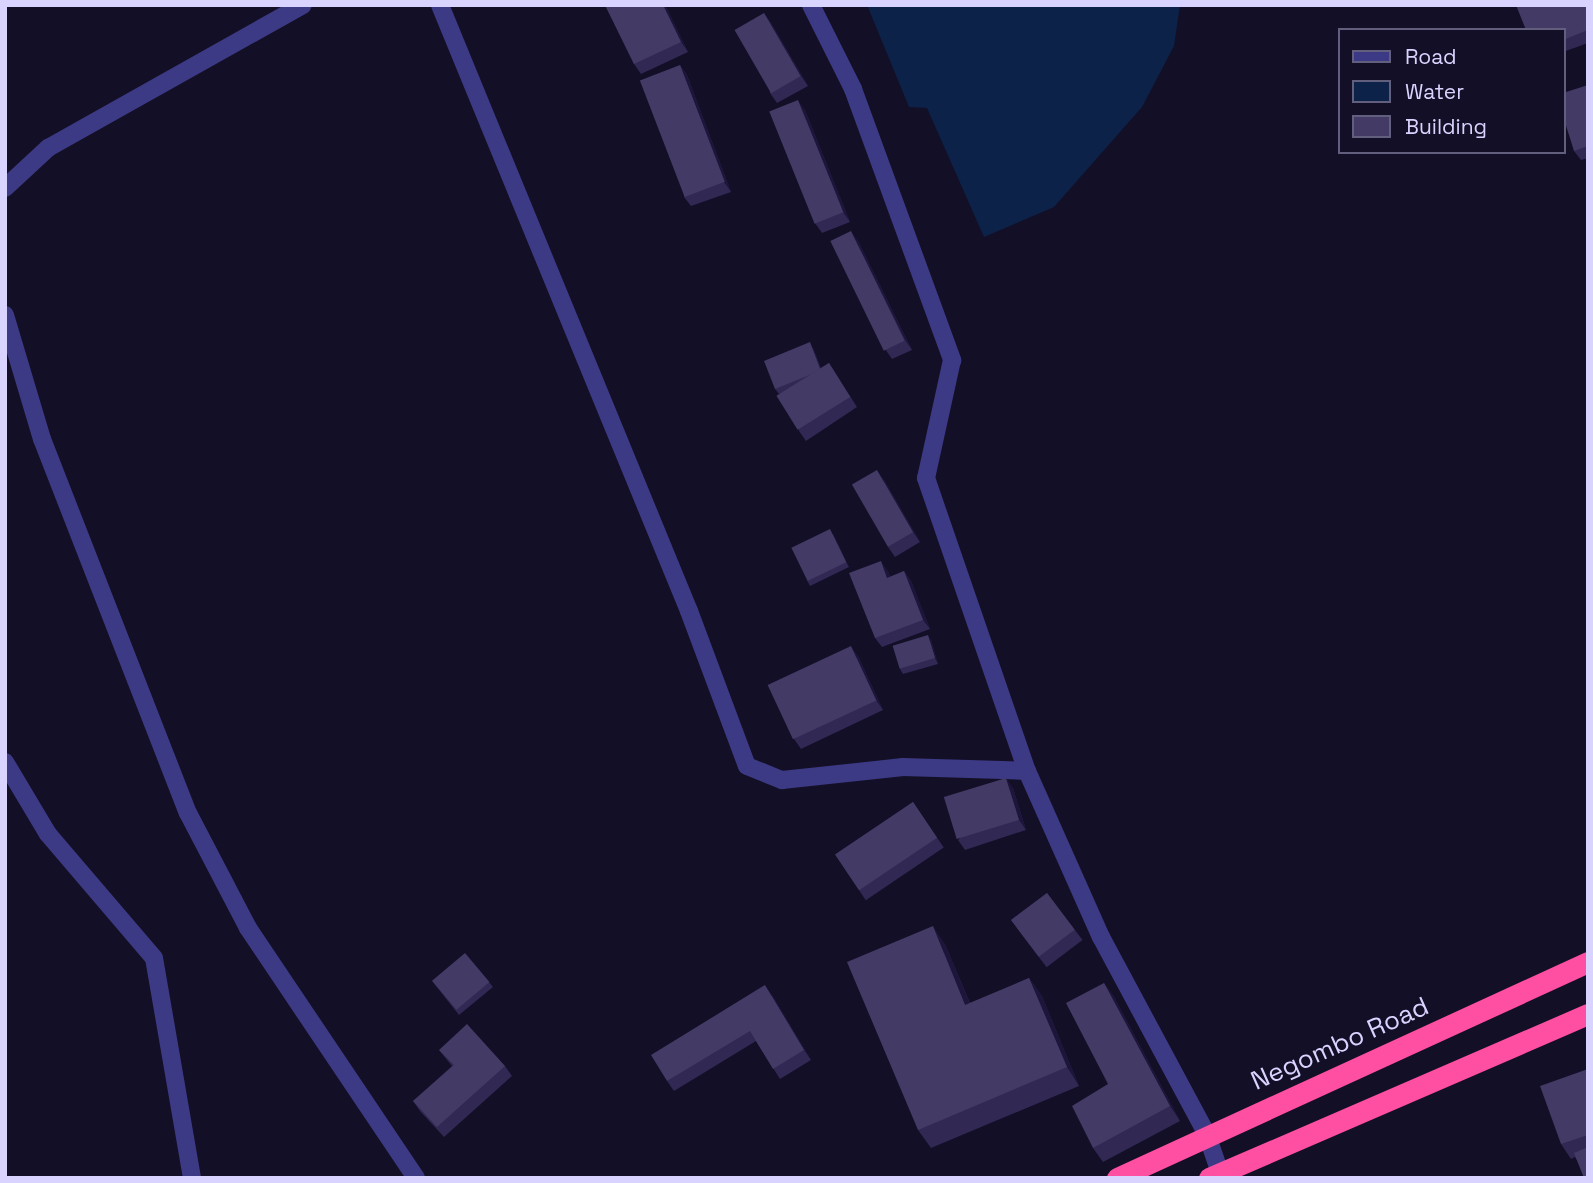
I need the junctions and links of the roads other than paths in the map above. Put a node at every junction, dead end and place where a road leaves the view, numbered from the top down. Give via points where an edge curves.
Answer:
1 (303, 5) edge
2 (440, 5) edge
3 (811, 5) edge
4 (5, 188) edge
5 (5, 314) edge
6 (5, 762) edge
7 (1027, 771) junction
8 (1588, 962) edge
9 (1588, 1014) edge
10 (1207, 1135) junction
11 (1214, 1175) edge
12 (192, 1178) edge
13 (416, 1178) edge
14 (1117, 1178) edge

1 - 4 street via 48,148
2 - 7 street via 689,611 747,766 782,780 903,767
3 - 7 street via 853,89 952,360 926,478
5 - 13 street via 41,439 187,813 248,928
6 - 12 street via 48,834 154,958
7 - 10 street via 1101,937
8 - 10 highway, Negombo Road
9 - 11 highway
10 - 11 street
10 - 14 highway, Negombo Road

